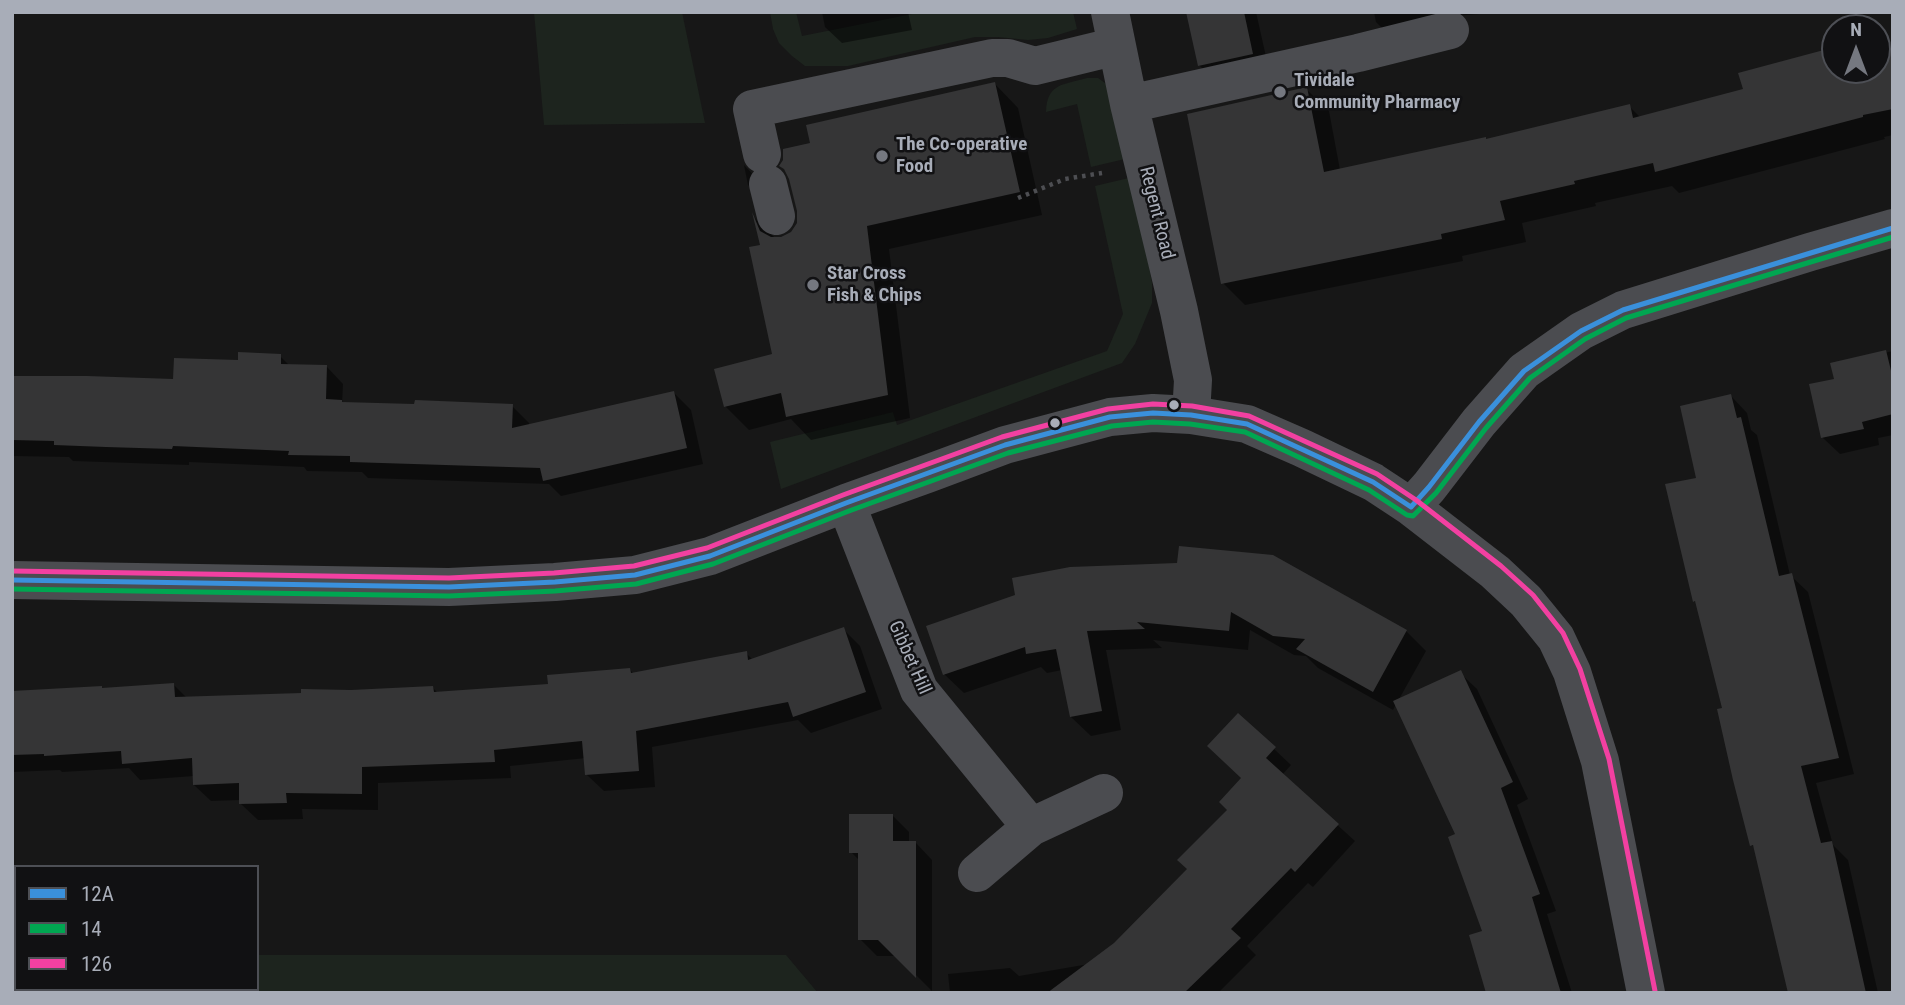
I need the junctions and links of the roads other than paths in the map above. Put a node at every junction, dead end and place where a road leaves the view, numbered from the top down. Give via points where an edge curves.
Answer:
1 (1113, 29) edge
2 (1450, 30) dead end
3 (1129, 104) junction
4 (769, 184) dead end
5 (1893, 228) edge
6 (1191, 415) junction
7 (846, 503) junction
8 (1411, 507) junction
9 (12, 580) edge
10 (1104, 793) dead end
11 (1031, 827) junction
12 (977, 873) dead end
13 (1646, 993) edge

1 - 3 street, Regent Road
1 - 4 street via 1035,66 992,58 752,109
2 - 3 street
3 - 6 street, Regent Road via 1193,380
5 - 8 street via 1623,310 1581,331 1524,371
6 - 7 street via 1110,417 1005,445
6 - 8 street via 1247,424 1373,482
7 - 9 street via 710,556 635,575 449,587
7 - 11 street, Gibbet Hill via 919,690
8 - 13 street via 1495,572 1556,638 1572,672 1600,761
10 - 11 street
11 - 12 street

